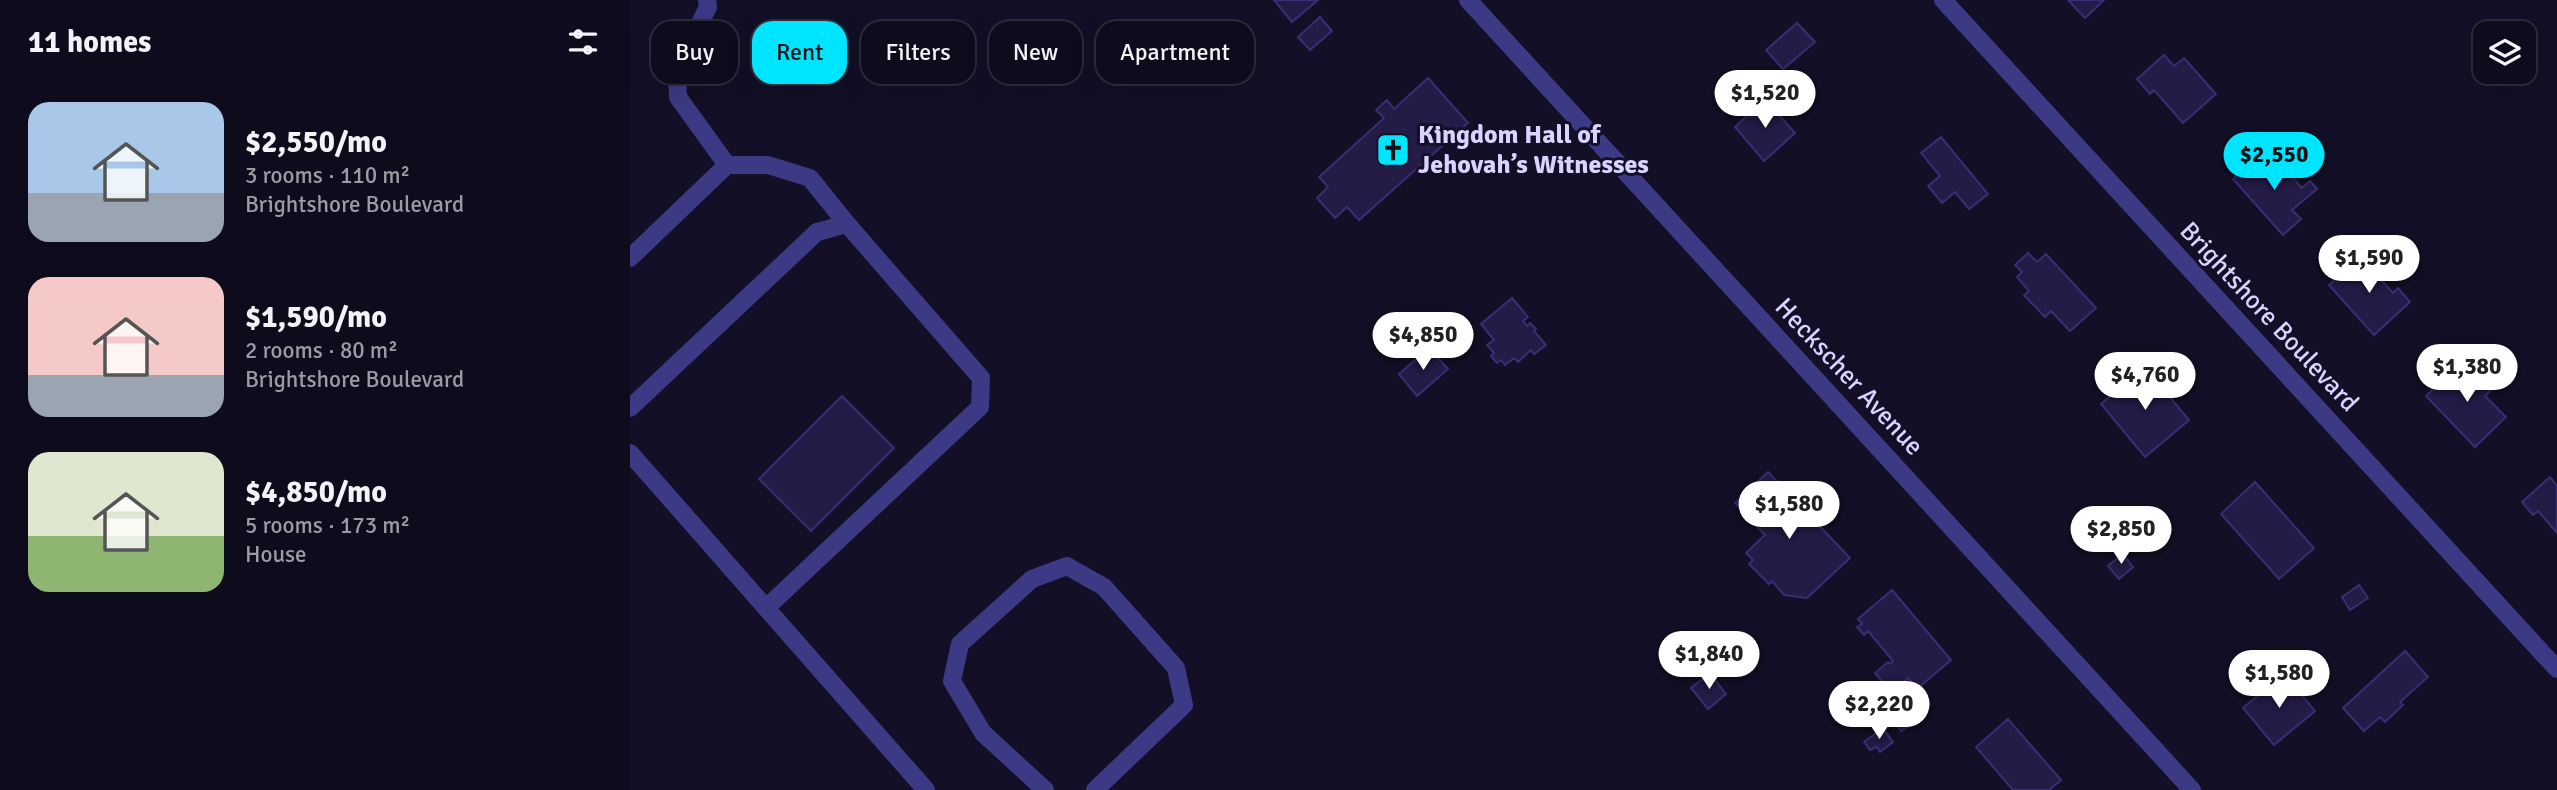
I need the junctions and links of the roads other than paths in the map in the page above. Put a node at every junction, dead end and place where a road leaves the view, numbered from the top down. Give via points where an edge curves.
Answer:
1 (706, 0) edge
2 (1468, 0) edge
3 (1942, 0) edge
4 (727, 165) junction
5 (847, 224) junction
6 (630, 258) edge
7 (630, 408) edge
8 (630, 453) edge
9 (766, 608) junction
10 (2557, 669) edge
11 (926, 790) edge
12 (1045, 790) edge
13 (1094, 790) edge
14 (2192, 790) edge

1 - 4 street via 708,7 677,69 678,97
2 - 14 street, Heckscher Avenue
3 - 10 street, Brightshore Boulevard
4 - 5 street via 768,165 810,178
4 - 6 street
5 - 7 street via 817,232
5 - 9 street via 981,377 980,407
8 - 9 street
9 - 11 street
12 - 13 street via 983,733 952,681 960,645 1032,579 1067,566 1104,587 1176,668 1184,705

